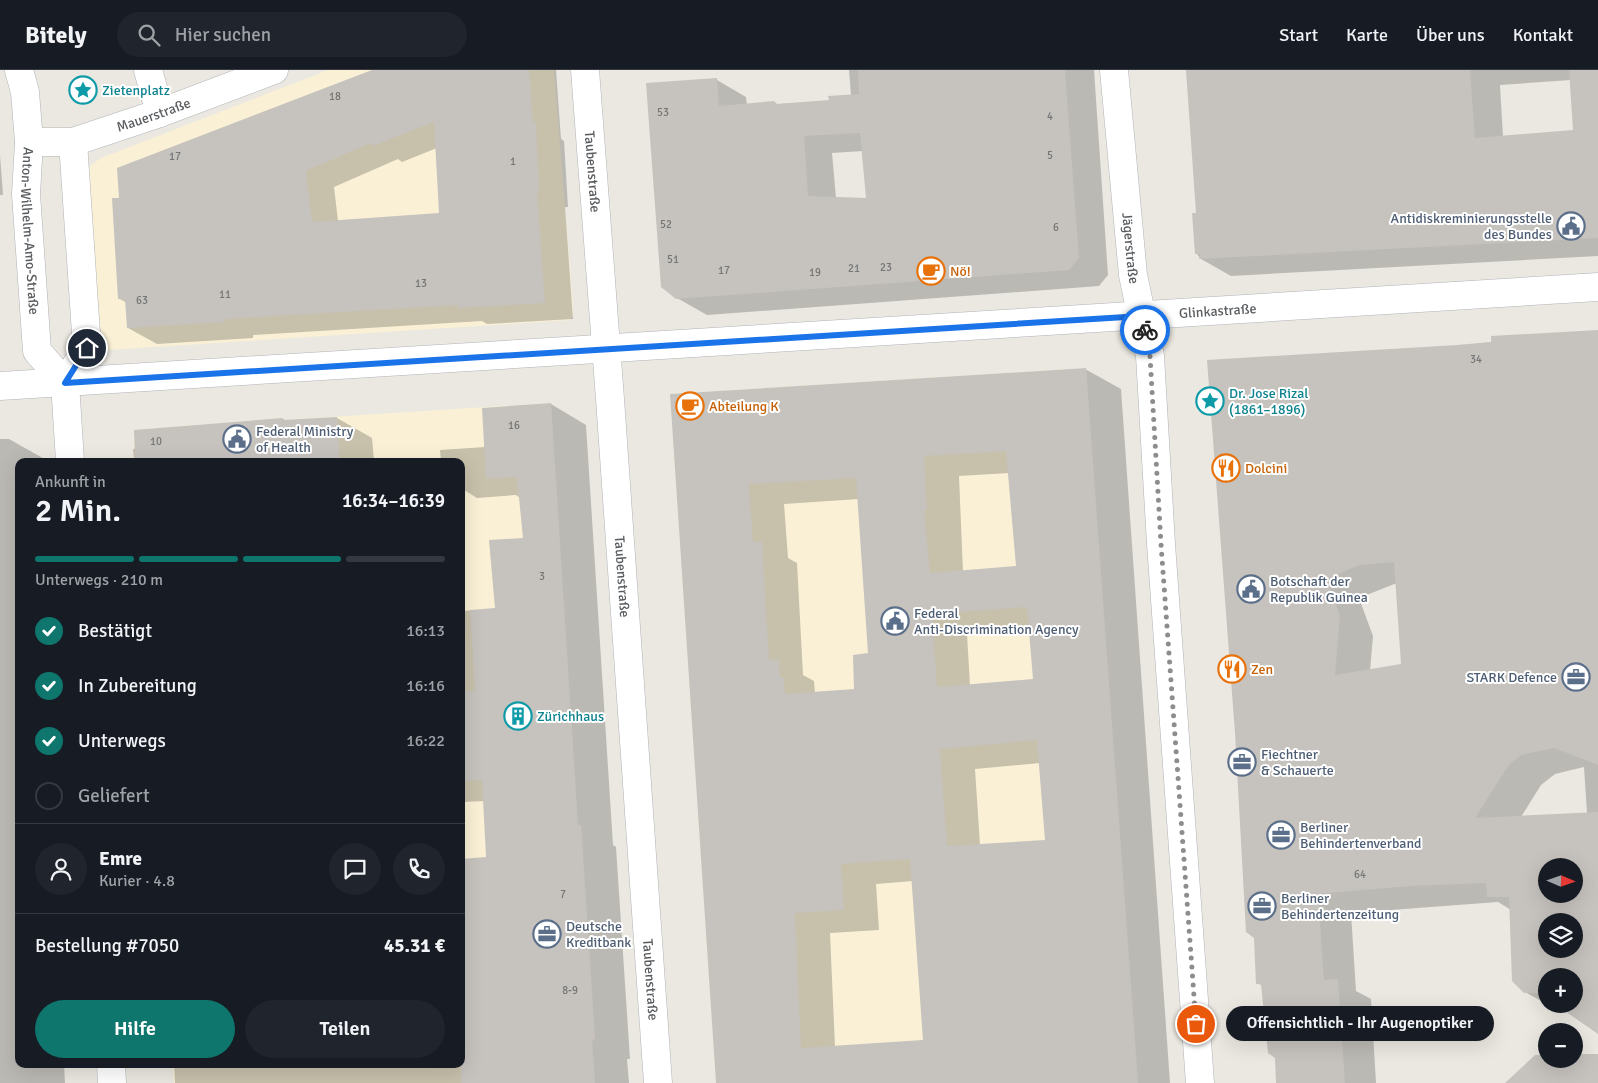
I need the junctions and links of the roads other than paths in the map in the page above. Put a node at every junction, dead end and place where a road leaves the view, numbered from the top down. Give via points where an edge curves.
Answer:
1 (19, 70) edge
2 (148, 70) edge
3 (274, 70) edge
4 (585, 70) edge
5 (1114, 70) edge
6 (160, 113) junction
7 (29, 142) junction
8 (73, 142) junction
9 (1598, 287) edge
10 (1142, 316) junction
11 (607, 349) junction
12 (65, 383) junction
13 (0, 386) edge
14 (70, 458) edge
15 (111, 1068) edge
16 (112, 1083) edge
17 (658, 1083) edge
18 (1200, 1083) edge

1 - 7 street, Anton-Wilhelm-Amo-Straße via 25,92
2 - 6 street
3 - 6 street, Mauerstraße
4 - 11 street, Taubenstraße
5 - 10 street, Jägerstraße via 1134,275
6 - 8 street, Mauerstraße
7 - 8 street, Mauerstraße
7 - 12 street, Anton-Wilhelm-Amo-Straße via 26,194 36,351
8 - 12 street via 87,348
9 - 10 street, Glinkastraße
10 - 11 street, Glinkastraße
10 - 18 street, Jägerstraße via 1150,356
11 - 12 street, Glinkastraße
11 - 17 street, Taubenstraße
12 - 13 street, Glinkastraße
12 - 14 street
15 - 16 street

